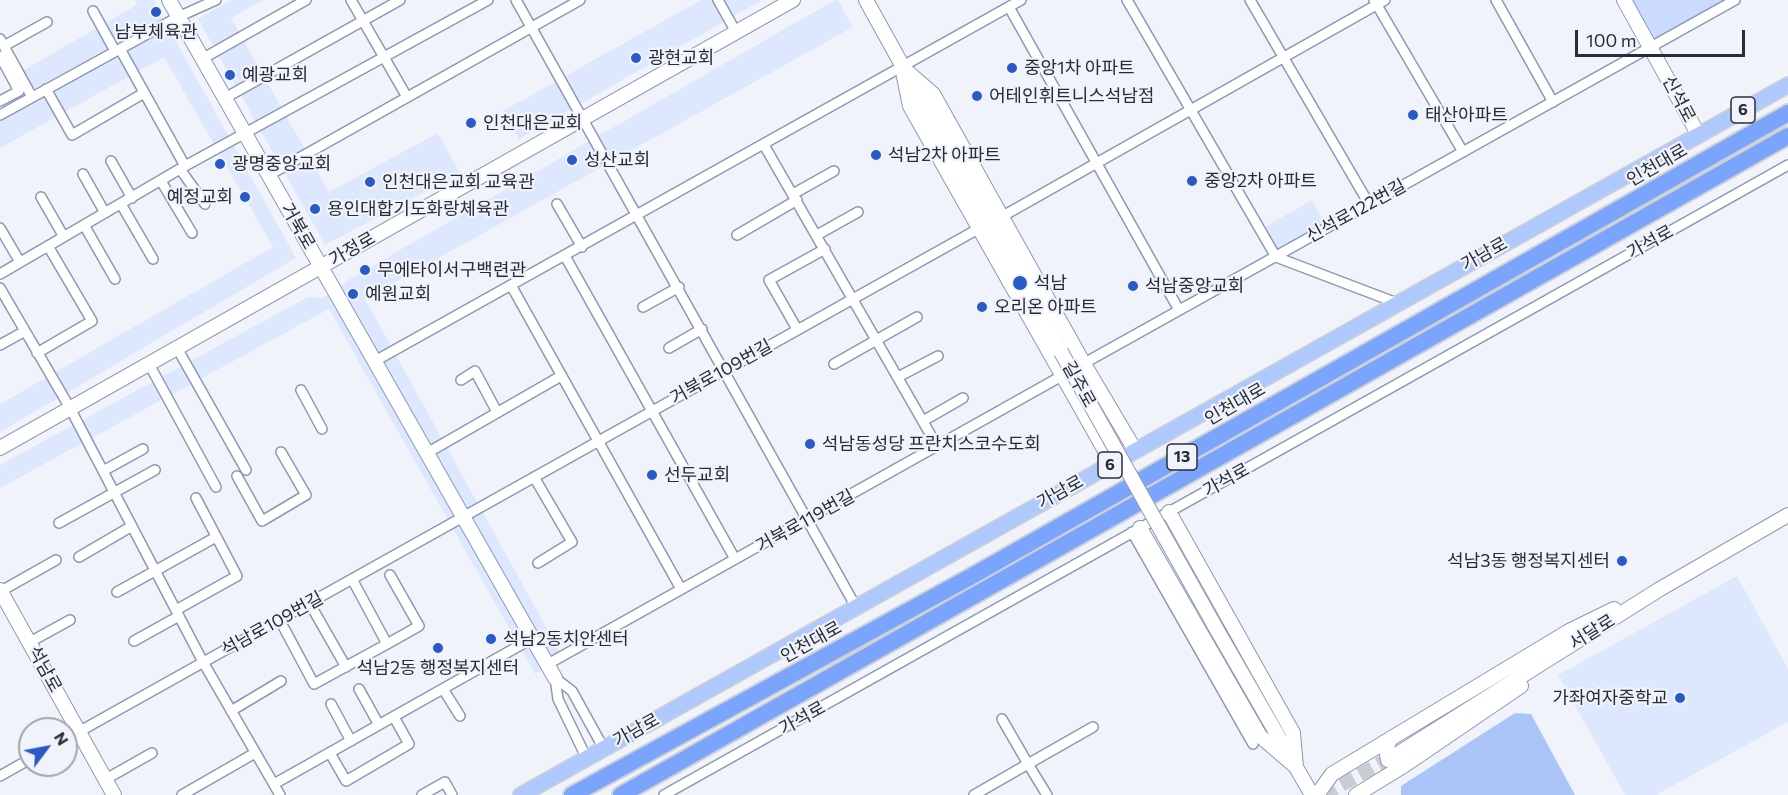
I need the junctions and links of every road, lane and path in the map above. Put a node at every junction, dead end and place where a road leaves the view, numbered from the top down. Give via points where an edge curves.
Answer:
1 (169, 0) edge
2 (216, 0) edge
3 (306, 0) edge
4 (351, 0) edge
5 (400, 0) edge
6 (488, 0) edge
7 (516, 0) edge
8 (718, 0) edge
9 (793, 0) edge
10 (866, 0) edge
11 (1021, 0) edge
12 (1127, 0) edge
13 (1250, 0) edge
14 (1496, 0) edge
15 (1624, 0) edge
16 (1735, 0) edge
17 (576, 1) edge
18 (1379, 2) edge
19 (1009, 7) junction
20 (93, 11) dead end
21 (178, 17) junction
22 (363, 21) junction
23 (47, 22) dead end
24 (531, 27) junction
25 (736, 32) junction
26 (2, 42) edge
27 (1651, 47) junction
28 (117, 50) junction
29 (0, 56) edge
30 (383, 57) junction
31 (202, 58) junction
32 (1283, 58) junction
33 (902, 67) junction
34 (1788, 85) edge
35 (46, 89) junction
36 (144, 93) junction
37 (32, 97) junction
38 (407, 97) junction
39 (225, 98) junction
40 (0, 101) edge
41 (1553, 102) junction
42 (1191, 110) junction
43 (1788, 113) edge
44 (0, 115) edge
45 (582, 119) junction
46 (245, 133) junction
47 (1698, 134) junction
48 (1788, 136) edge
49 (764, 144) junction
50 (1462, 152) junction
51 (111, 161) dead end
52 (1096, 162) junction
53 (1788, 165) edge
54 (183, 168) junction
55 (834, 171) dead end
56 (83, 174) dead end
57 (268, 174) junction
58 (161, 181) junction
59 (41, 197) dead end
60 (795, 197) junction
61 (132, 198) junction
62 (121, 204) junction
63 (205, 204) dead end
64 (557, 204) dead end
65 (1369, 204) junction
66 (858, 212) dead end
67 (105, 213) junction
68 (638, 215) junction
69 (1003, 216) junction
70 (84, 225) junction
71 (0, 228) edge
72 (978, 229) junction
73 (192, 233) dead end
74 (737, 235) dead end
75 (817, 235) junction
76 (64, 237) junction
77 (48, 246) junction
78 (582, 247) junction
79 (825, 249) junction
80 (565, 256) junction
81 (1276, 257) junction
82 (153, 259) dead end
83 (20, 262) junction
84 (321, 267) junction
85 (0, 274) edge
86 (115, 279) dead end
87 (512, 286) junction
88 (679, 287) junction
89 (0, 288) edge
90 (854, 298) junction
91 (1397, 303) junction
92 (10, 306) junction
93 (643, 307) dead end
94 (1179, 310) junction
95 (0, 312) edge
96 (917, 316) dead end
97 (702, 329) junction
98 (797, 329) junction
99 (25, 331) junction
100 (877, 339) junction
101 (0, 345) edge
102 (177, 348) junction
103 (669, 348) dead end
104 (37, 353) junction
105 (938, 356) dead end
106 (375, 361) junction
107 (149, 364) junction
108 (834, 364) dead end
109 (1083, 364) junction
110 (725, 370) junction
111 (561, 376) junction
112 (1061, 376) junction
113 (898, 377) junction
114 (461, 380) dead end
115 (301, 390) dead end
116 (963, 398) dead end
117 (70, 408) junction
118 (652, 411) junction
119 (497, 412) junction
120 (923, 421) junction
121 (322, 429) dead end
122 (598, 441) junction
123 (937, 446) junction
124 (0, 448) edge
125 (143, 449) dead end
126 (1135, 450) junction
127 (281, 452) dead end
128 (427, 453) junction
129 (1112, 463) junction
130 (155, 470) dead end
131 (103, 471) junction
132 (246, 471) dead end
133 (237, 476) dead end
134 (534, 477) junction
135 (216, 487) dead end
136 (114, 493) junction
137 (196, 498) dead end
138 (1169, 512) junction
139 (1788, 515) edge
140 (464, 516) junction
141 (808, 520) junction
142 (59, 523) dead end
143 (132, 526) junction
144 (1136, 530) junction
145 (216, 537) junction
146 (79, 557) dead end
147 (735, 559) junction
148 (56, 560) dead end
149 (538, 563) dead end
150 (155, 571) junction
151 (390, 575) dead end
152 (352, 579) junction
153 (681, 589) junction
154 (1660, 589) junction
155 (0, 590) edge
156 (117, 592) dead end
157 (856, 607) junction
158 (314, 611) dead end
159 (177, 613) junction
160 (70, 620) dead end
161 (284, 628) dead end
162 (533, 638) junction
163 (134, 641) dead end
164 (30, 642) junction
165 (387, 644) junction
166 (203, 662) junction
167 (548, 664) junction
168 (346, 667) junction
169 (555, 678) junction
170 (281, 681) dead end
171 (359, 688) dead end
172 (443, 689) junction
173 (331, 704) dead end
174 (231, 711) junction
175 (460, 716) dead end
176 (394, 717) junction
177 (1002, 719) dead end
178 (380, 725) junction
179 (1093, 727) dead end
180 (80, 731) junction
181 (1391, 738) junction
182 (351, 741) junction
183 (1253, 744) dead end
184 (604, 749) junction
185 (152, 753) dead end
186 (255, 753) junction
187 (330, 753) junction
188 (587, 759) junction
189 (1402, 759) junction
190 (1028, 764) junction
191 (18, 766) edge
192 (1296, 767) junction
193 (0, 776) edge
194 (106, 779) junction
195 (595, 782) junction
196 (274, 784) junction
197 (114, 795) edge
198 (182, 795) edge
199 (280, 795) edge
200 (422, 795) edge
201 (452, 795) edge
202 (521, 795) edge
203 (564, 795) edge
204 (572, 795) edge
205 (621, 795) edge
206 (664, 795) edge
207 (974, 795) edge
208 (1047, 795) edge
209 (1312, 795) edge
210 (1317, 795) edge
211 (1356, 795) edge

1 - 21 street, 거북로
2 - 21 street
3 - 31 street
4 - 22 street
5 - 22 street
6 - 30 street
7 - 24 street
8 - 25 street
9 - 25 street, 가정로
10 - 33 street, 길주로
11 - 19 street
12 - 42 street
13 - 32 street
14 - 41 street
15 - 27 street, 신석로
16 - 27 street, 신석로122번길
17 - 24 street
18 - 32 street
18 - 50 street
19 - 33 street
19 - 52 street
20 - 28 street
21 - 28 street
21 - 31 street, 거북로
22 - 30 street
22 - 39 street
23 - 26 street
24 - 38 street
24 - 45 street
25 - 45 street, 가정로
26 - 37 street
27 - 41 street, 신석로122번길
27 - 47 street, 신석로
28 - 35 street
28 - 36 street
29 - 40 street via 19,91
30 - 38 street
30 - 46 street
31 - 39 street, 거북로
32 - 42 street
32 - 65 street
33 - 49 street
33 - 69 street via 933,94
33 - 72 street via 910,106
33 - 192 street, 길주로, bridge
34 - 47 main road, 가남로 / 6
35 - 36 street via 72,135
35 - 37 street
36 - 54 street
37 - 44 street
38 - 57 street
39 - 46 street, 거북로
41 - 50 street, 신석로122번길
42 - 52 street
42 - 81 street
43 - 195 highway, 인천대로 / 13 via 972,576
45 - 68 street
45 - 84 street, 가정로
46 - 54 street
46 - 57 street, 거북로
47 - 91 main road, 가남로 / 6
48 - 205 highway, 13
49 - 60 street
49 - 68 street
50 - 65 street, 신석로122번길
51 - 61 street
52 - 69 street
52 - 94 street
53 - 138 street, 가석로
54 - 58 street
54 - 63 street
55 - 60 street
56 - 67 street
57 - 84 street, 거북로
58 - 61 street
58 - 73 street
59 - 76 street
60 - 74 street
60 - 75 street
61 - 62 street
62 - 67 street
62 - 82 street
64 - 78 street
65 - 81 street, 신석로122번길
66 - 75 street
67 - 70 street
68 - 78 street
68 - 88 street
69 - 109 street
70 - 76 street
70 - 86 street
71 - 83 street
72 - 90 street, 거북로109번길
72 - 112 street
75 - 79 street
76 - 77 street
77 - 83 street
77 - 104 street via 92,321
78 - 80 street
79 - 90 street
79 - 98 street via 769,280
80 - 87 street
80 - 118 street
81 - 91 street
81 - 94 street, 신석로122번길
83 - 85 street
84 - 102 street, 가정로
84 - 106 street, 거북로
87 - 106 street
87 - 111 street
88 - 93 street
88 - 97 street
89 - 92 street
90 - 98 street, 거북로109번길
90 - 100 street
91 - 126 main road, 가남로 / 6
92 - 95 street
92 - 99 street
94 - 109 street, 신석로122번길
96 - 100 street
97 - 103 street
97 - 110 street
98 - 110 street, 거북로109번길
99 - 101 street
99 - 104 street
100 - 108 street
100 - 113 street
102 - 107 street, 가정로
102 - 132 street
104 - 117 street
105 - 113 street
106 - 128 street, 거북로
107 - 117 street, 가정로
107 - 135 street
109 - 112 street, 신석로122번길
109 - 126 street
110 - 118 street, 거북로109번길
110 - 141 street
111 - 119 street
111 - 122 street
112 - 123 street, 거북로119번길
112 - 129 street
113 - 120 street
114 - 119 street via 475,371
115 - 121 street
116 - 120 street
117 - 124 street, 가정로
117 - 131 street
118 - 122 street, 거북로109번길
118 - 147 street
119 - 128 street
120 - 123 street
122 - 134 street, 거북로109번길
122 - 153 street
123 - 141 street, 거북로119번길
125 - 131 street
126 - 129 main road, 가남로 / 6
127 - 133 street via 306,495 262,521
128 - 140 street, 거북로
129 - 157 main road, 가남로 / 6
130 - 136 street
131 - 136 street
134 - 140 street, 거북로109번길
134 - 149 street via 572,542
136 - 142 street
136 - 143 street
137 - 145 street
138 - 144 street, 가석로
138 - 192 street, 길주로 via 1293,732
139 - 154 street, 서달로
140 - 152 street, 석남로109번길
140 - 162 street, 거북로
141 - 147 street, 거북로119번길
141 - 157 street
143 - 146 street
143 - 150 street
144 - 183 street
144 - 192 street, 길주로 via 1260,736
144 - 206 street, 가석로
145 - 150 street
145 - 159 street via 237,576
147 - 153 street, 거북로119번길
148 - 155 street, 석남로
150 - 156 street
150 - 159 street
151 - 165 street via 419,626
152 - 165 street
152 - 166 street, 석남로109번길
153 - 167 street, 거북로119번길
154 - 181 street via 1569,632
154 - 189 street, 서달로
155 - 164 street, 석남로
157 - 184 main road, 가남로 / 6
158 - 168 street
159 - 163 street
159 - 166 street
160 - 164 street
161 - 168 street via 314,684
162 - 167 street, 거북로
162 - 172 street
164 - 180 street, 석남로
165 - 168 street
166 - 174 street
166 - 180 street, 석남로109번길
167 - 169 street, 거북로
169 - 184 street via 572,691
169 - 188 street via 558,699
170 - 174 street
171 - 178 street
172 - 175 street
172 - 176 street
173 - 182 street
174 - 186 street
176 - 178 street
176 - 187 street via 409,744 346,781
177 - 190 street
178 - 182 street
179 - 190 street
180 - 194 street, 석남로
181 - 189 street via 1386,748 1389,760
181 - 210 street via 1332,774
182 - 187 street
184 - 188 main road, 가남로 / 6
185 - 194 street
186 - 196 street
186 - 198 street
187 - 196 street
188 - 202 main road, 가남로 / 6
189 - 211 street, 서달로
190 - 207 street
190 - 208 street
191 - 193 street
192 - 209 street, 길주로
194 - 197 street, 석남로
195 - 203 highway
195 - 204 highway, 인천대로 / 13
196 - 199 street
200 - 201 street via 445,782

